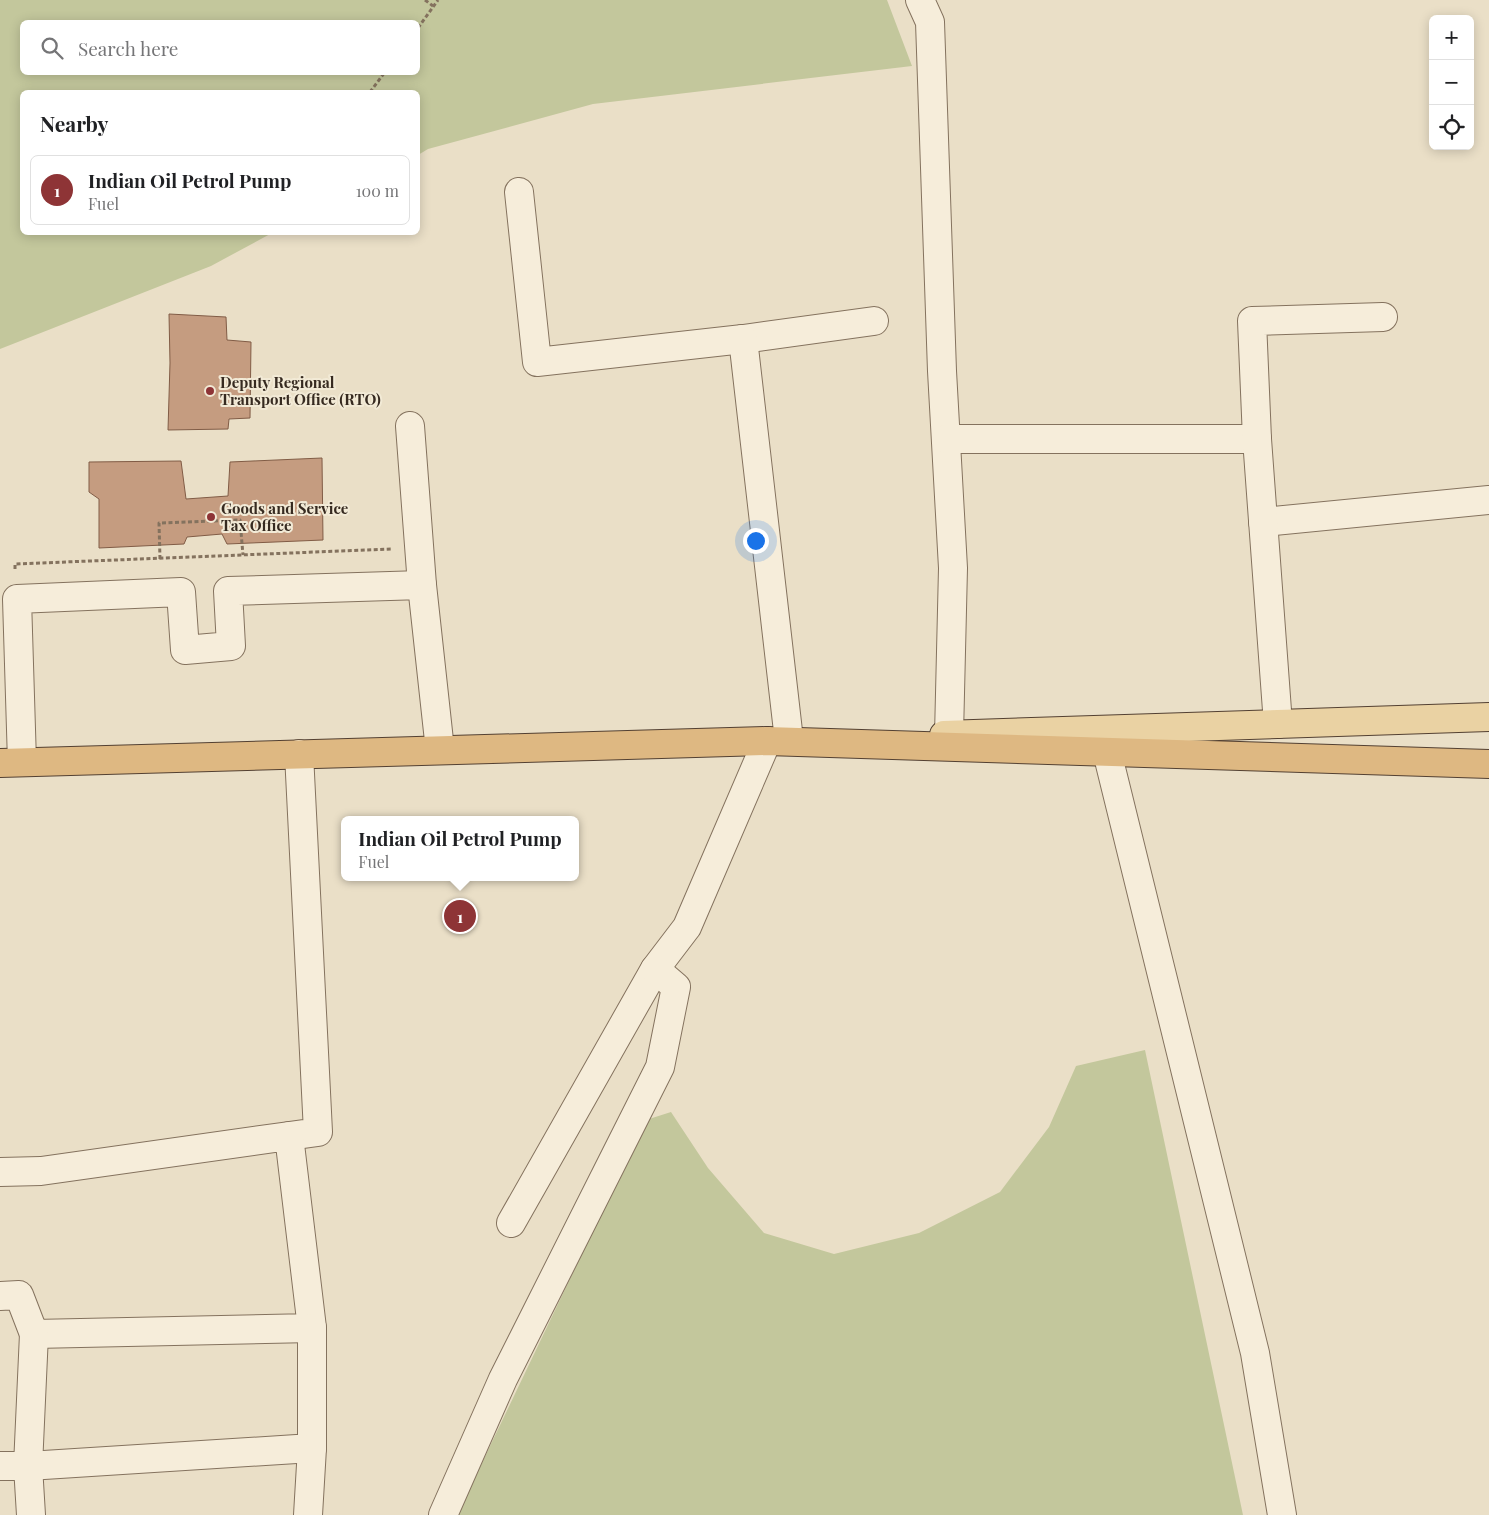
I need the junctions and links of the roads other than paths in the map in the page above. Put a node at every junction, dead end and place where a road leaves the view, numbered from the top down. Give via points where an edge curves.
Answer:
1 (920, 0) edge
2 (519, 192) dead end
3 (1383, 317) dead end
4 (874, 321) dead end
5 (743, 339) junction
6 (410, 426) dead end
7 (946, 439) junction
8 (1257, 439) junction
9 (1489, 500) edge
10 (1263, 522) junction
11 (422, 585) junction
12 (1489, 717) edge
13 (1278, 724) junction
14 (950, 735) junction
15 (778, 741) junction
16 (440, 750) junction
17 (1107, 752) junction
18 (299, 754) junction
19 (11, 762) edge
20 (1489, 764) edge
21 (655, 969) junction
22 (289, 1136) junction
23 (0, 1172) edge
24 (511, 1223) dead end
25 (0, 1296) edge
26 (312, 1328) junction
27 (34, 1334) junction
28 (312, 1448) junction
29 (0, 1466) edge
30 (28, 1466) junction
31 (31, 1515) edge
32 (308, 1515) edge
33 (443, 1515) edge
34 (1282, 1515) edge

1 - 7 street via 930,22
2 - 5 street via 537,362
3 - 8 street via 1252,321
4 - 5 street
5 - 15 street
6 - 11 street
7 - 8 street
7 - 14 street via 953,568
8 - 10 street
9 - 10 street
10 - 13 street
11 - 16 street
11 - 19 street via 228,591 232,646 185,650 181,592 17,599
12 - 13 main road
13 - 14 main road
14 - 15 main road
15 - 16 highway
15 - 17 highway
15 - 21 street via 687,927
16 - 18 highway
17 - 20 highway
17 - 34 street via 1255,1353
18 - 19 highway
18 - 22 street via 318,1132
21 - 24 street
21 - 33 street via 676,987 660,1067 503,1379
22 - 23 street via 41,1171
22 - 26 street
25 - 27 street via 19,1294
26 - 27 street
26 - 28 street
27 - 30 street
28 - 30 street
28 - 32 street
29 - 30 street
30 - 31 street

